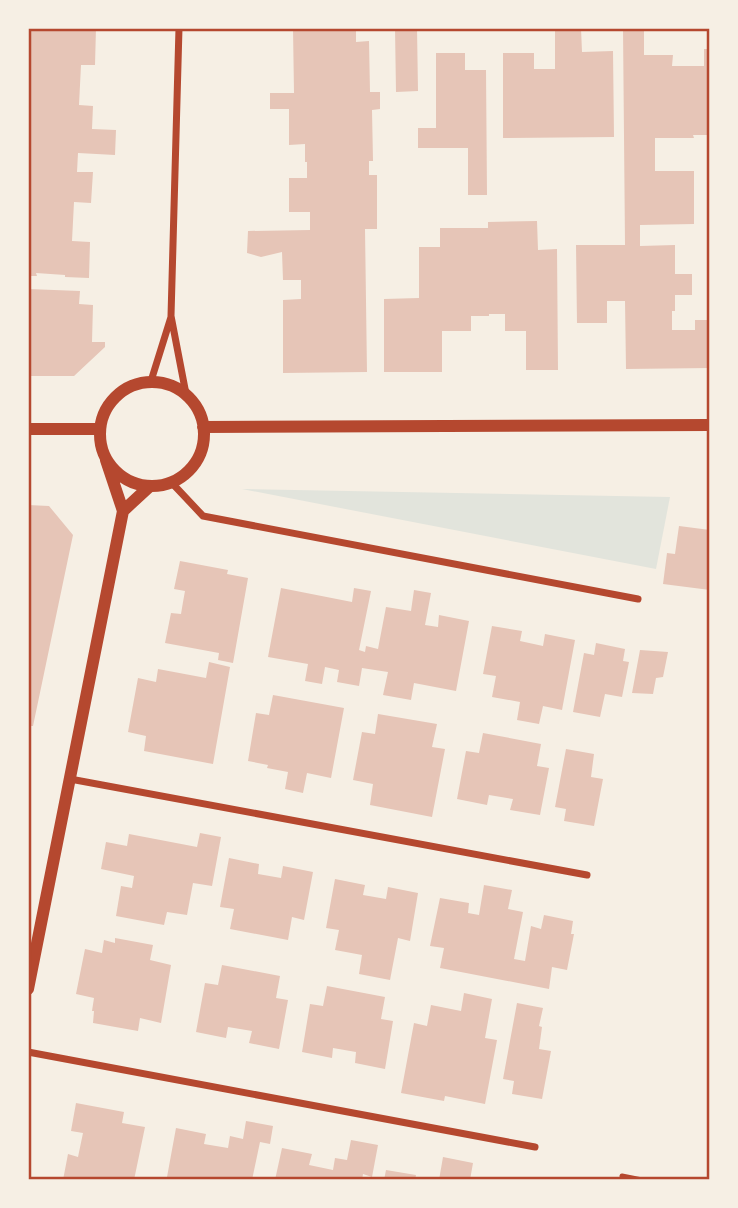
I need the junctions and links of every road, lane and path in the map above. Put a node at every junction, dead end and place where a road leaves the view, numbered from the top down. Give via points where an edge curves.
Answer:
1 (180, 28) edge
2 (171, 316) junction
3 (151, 381) junction
4 (186, 394) junction
5 (710, 425) edge
6 (204, 427) junction
7 (28, 429) edge
8 (100, 429) junction
9 (106, 460) junction
10 (171, 482) junction
11 (150, 486) junction
12 (123, 511) junction
13 (638, 599) dead end
14 (70, 779) junction
15 (587, 875) dead end
16 (28, 989) edge
17 (28, 1052) edge
18 (535, 1147) dead end
19 (622, 1176) dead end
20 (642, 1180) edge

1 - 2 street
2 - 3 street
2 - 4 street
3 - 4 street via 170,384
3 - 8 street via 116,395
4 - 6 street
5 - 6 street
6 - 10 street via 197,460
7 - 8 street
8 - 9 street
9 - 11 street via 133,483
9 - 12 street
10 - 11 street
10 - 13 street via 203,516
11 - 12 street
12 - 14 street
14 - 15 street
14 - 16 street
17 - 18 street
19 - 20 lane

